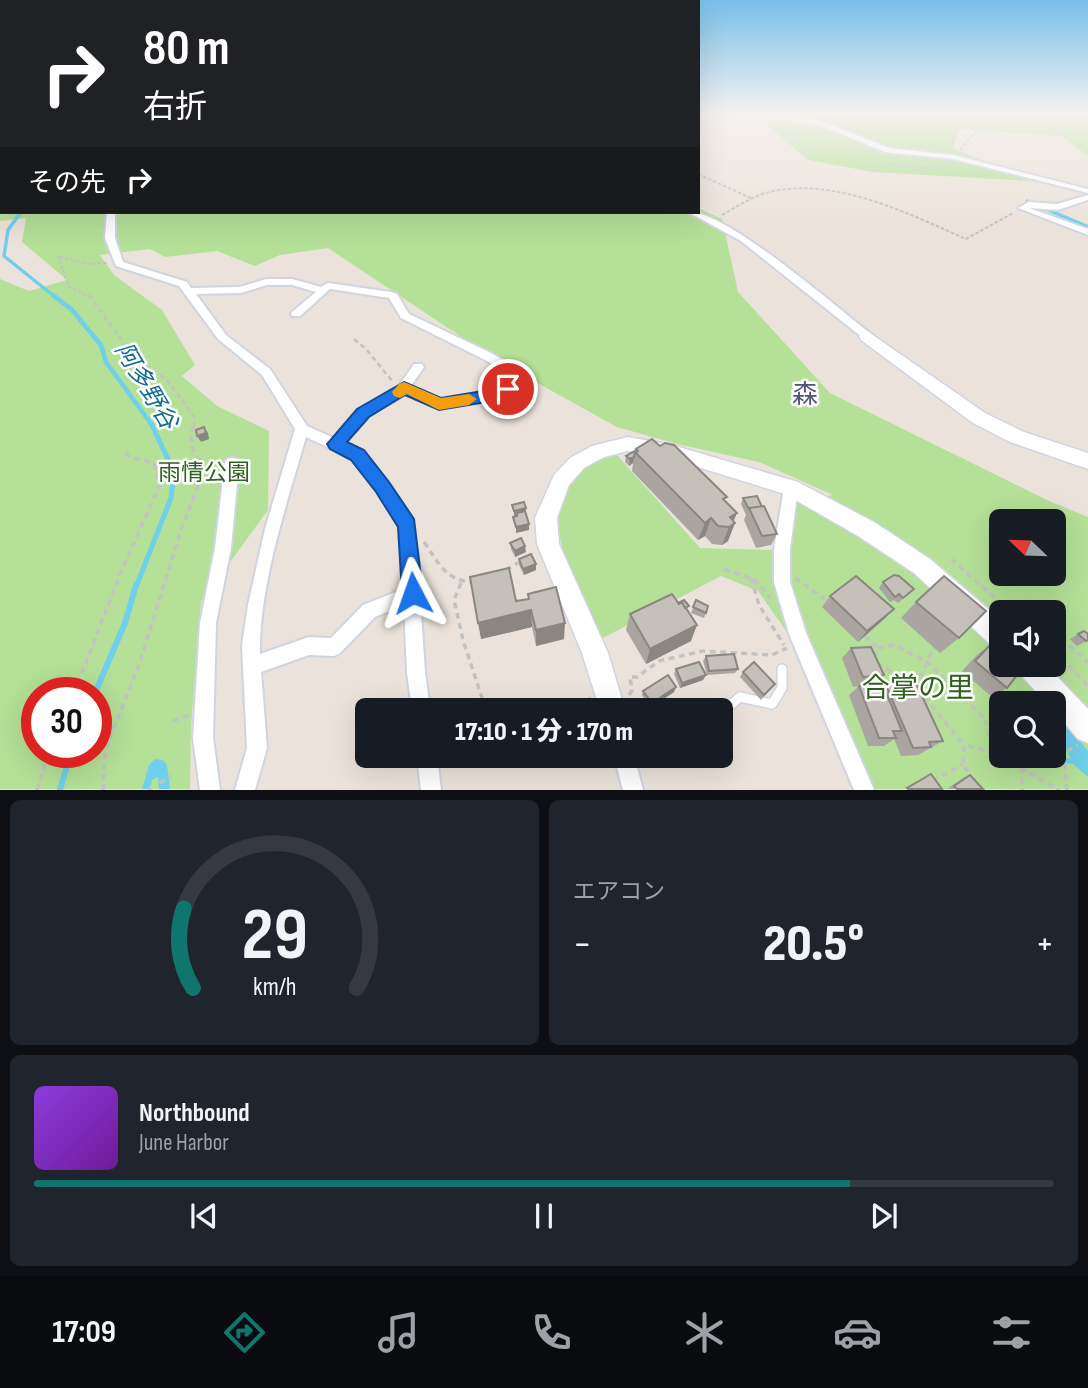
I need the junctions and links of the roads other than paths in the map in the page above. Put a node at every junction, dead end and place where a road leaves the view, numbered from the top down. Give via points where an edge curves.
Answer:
1 (890, 150) edge
2 (1088, 191) edge
3 (1088, 197) edge
4 (111, 214) edge
5 (696, 214) edge
6 (1088, 232) edge
7 (321, 290) junction
8 (189, 291) junction
9 (296, 314) dead end
10 (867, 335) joint
11 (418, 367) dead end
12 (404, 388) junction
13 (302, 429) junction
14 (336, 444) junction
15 (1088, 461) edge
16 (232, 463) dead end
17 (791, 488) junction
18 (413, 593) junction
19 (989, 626) edge
20 (252, 666) junction
21 (782, 669) dead end
22 (1038, 677) edge
23 (419, 698) edge
24 (609, 698) edge
25 (733, 703) edge
26 (1085, 736) edge
27 (428, 768) edge
28 (628, 768) edge
29 (209, 789) edge
30 (245, 789) edge
31 (431, 789) edge
32 (632, 789) edge
33 (864, 789) edge

1 - 2 street via 945,155
3 - 6 street via 1058,207 1022,208
4 - 8 street via 110,238 120,264 183,284
5 - 10 street via 732,230
7 - 8 street via 292,282 266,282 241,290
7 - 9 street
7 - 12 street via 328,286 393,296 405,316 487,356 515,376 508,389 498,394 439,404
8 - 13 street via 222,337 266,372
10 - 15 street via 979,418 1017,437
11 - 12 street
12 - 14 street via 363,413
13 - 14 street
13 - 20 street via 265,555 252,633
14 - 18 street via 358,455 407,525
16 - 29 street via 223,548 208,623 203,738
17 - 19 street via 922,566
17 - 24 street via 672,452 628,444 599,451 577,463 561,481 549,505 546,535
17 - 33 street via 782,582 797,634
18 - 20 street via 369,611 334,647 309,646
18 - 23 street
20 - 30 street via 257,751
21 - 25 lane via 781,695 772,704 740,697
22 - 26 street
27 - 31 street
28 - 32 street

